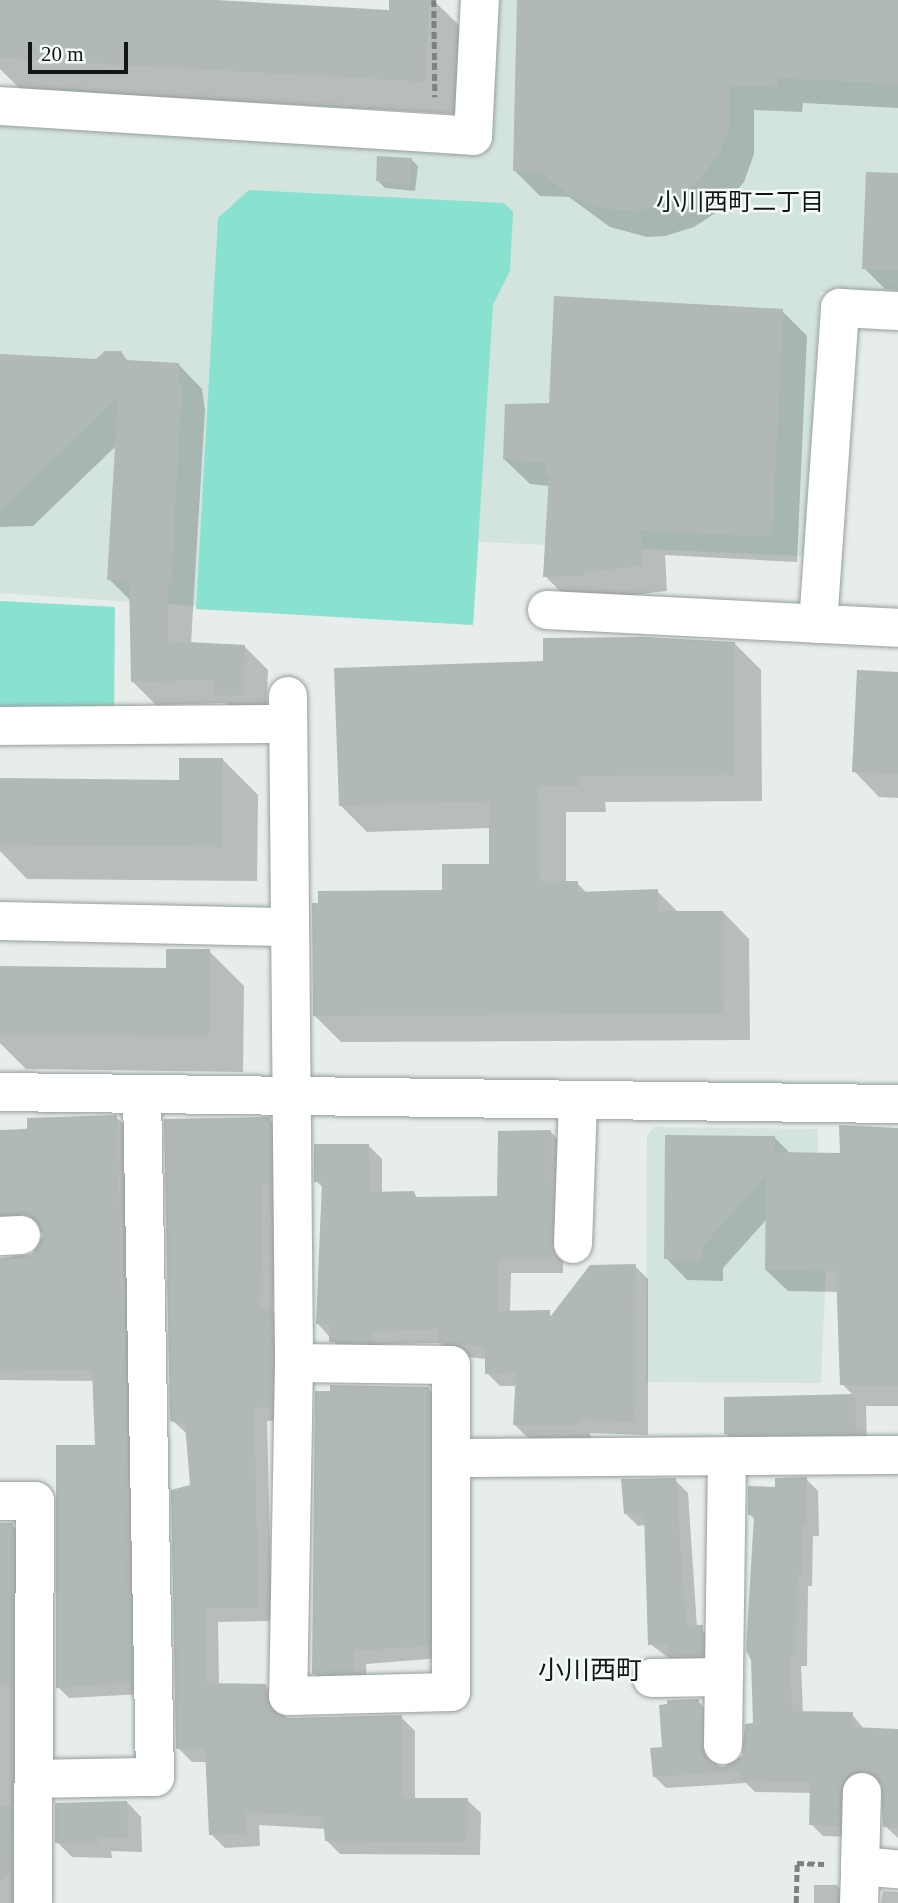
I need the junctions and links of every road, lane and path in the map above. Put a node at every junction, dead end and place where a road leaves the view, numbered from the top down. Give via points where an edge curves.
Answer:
1 (434, 0) edge
2 (480, 0) edge
3 (422, 102) dead end
4 (0, 106) edge
5 (898, 311) edge
6 (547, 610) dead end
7 (818, 624) junction
8 (898, 628) edge
9 (0, 726) edge
10 (0, 921) edge
11 (288, 927) junction
12 (0, 1092) edge
13 (142, 1094) junction
14 (293, 1095) junction
15 (578, 1100) junction
16 (898, 1104) edge
17 (573, 1244) dead end
18 (293, 1363) junction
19 (898, 1455) edge
20 (452, 1458) junction
21 (727, 1458) junction
22 (0, 1501) edge
23 (724, 1677) junction
24 (652, 1678) dead end
25 (723, 1745) dead end
26 (35, 1779) junction
27 (862, 1792) dead end
28 (898, 1869) edge
29 (860, 1885) edge
30 (33, 1903) edge
31 (796, 1903) edge

1 - 3 path via 435,103
2 - 4 street via 473,136
5 - 7 street via 840,308
6 - 7 street
7 - 8 street
9 - 11 street via 288,710
10 - 11 street
11 - 14 street
12 - 13 street
13 - 14 street
13 - 26 street via 155,1777
14 - 15 street
14 - 18 street
15 - 16 street
15 - 17 street
18 - 20 street via 451,1366
18 - 20 street via 288,1696 451,1692
19 - 21 street
20 - 21 street
21 - 23 street
22 - 26 street via 35,1502
23 - 24 street
23 - 25 street
26 - 30 street
27 - 29 street
28 - 29 street
29 - 31 path via 797,1863

